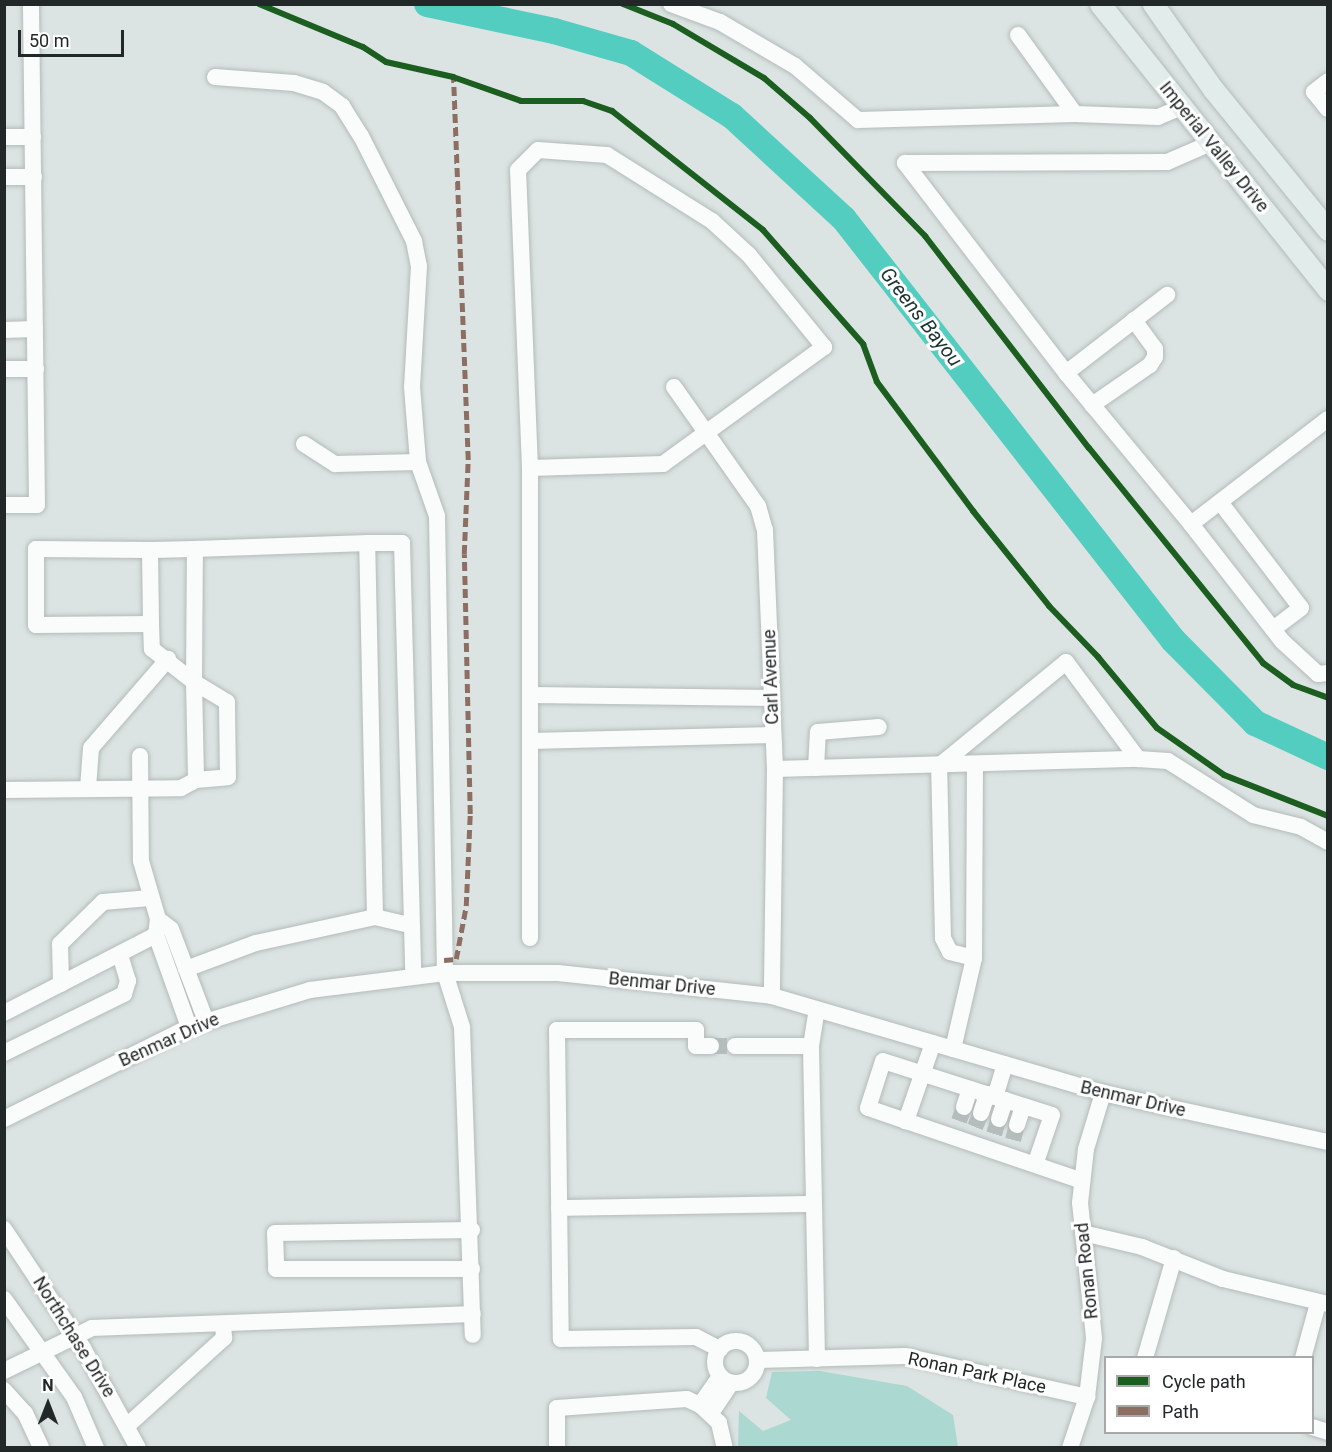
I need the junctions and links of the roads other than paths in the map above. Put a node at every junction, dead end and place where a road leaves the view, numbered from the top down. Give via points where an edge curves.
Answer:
1 (31, 4) edge
2 (671, 4) edge
3 (1100, 4) edge
4 (1161, 7) edge
5 (1018, 35) dead end
6 (215, 77) dead end
7 (1328, 81) edge
8 (1213, 89) junction
9 (1182, 107) junction
10 (1328, 109) edge
11 (1075, 114) junction
12 (4, 137) edge
13 (33, 137) junction
14 (1211, 143) junction
15 (4, 177) edge
16 (33, 177) junction
17 (1328, 230) edge
18 (1327, 288) edge
19 (1167, 295) dead end
20 (1134, 320) junction
21 (35, 329) junction
22 (4, 330) edge
23 (4, 369) edge
24 (36, 369) junction
25 (1066, 373) junction
26 (674, 387) dead end
27 (1092, 405) junction
28 (1328, 419) edge
29 (706, 430) junction
30 (304, 444) dead end
31 (418, 462) junction
32 (530, 468) junction
33 (1220, 502) junction
34 (4, 505) edge
35 (1191, 524) junction
36 (367, 543) junction
37 (150, 549) junction
38 (195, 549) junction
39 (151, 624) junction
40 (1273, 629) junction
41 (168, 659) junction
42 (1328, 674) edge
43 (194, 682) junction
44 (532, 695) junction
45 (772, 698) junction
46 (879, 727) dead end
47 (774, 735) junction
48 (530, 741) junction
49 (140, 756) dead end
50 (1138, 759) junction
51 (975, 765) junction
52 (939, 766) junction
53 (816, 768) junction
54 (775, 769) junction
55 (196, 780) junction
56 (140, 788) junction
57 (88, 789) junction
58 (4, 790) edge
59 (1328, 842) edge
60 (150, 898) junction
61 (375, 917) junction
62 (410, 925) junction
63 (157, 927) junction
64 (530, 938) dead end
65 (120, 954) junction
66 (974, 958) junction
67 (186, 969) junction
68 (445, 973) junction
69 (413, 976) junction
70 (61, 984) junction
71 (772, 996) junction
72 (817, 1009) junction
73 (4, 1013) edge
74 (206, 1021) junction
75 (189, 1028) junction
76 (933, 1043) junction
77 (711, 1046) dead end
78 (735, 1046) tunnel mouth
79 (811, 1047) junction
80 (953, 1049) junction
81 (4, 1053) edge
82 (1005, 1065) junction
83 (922, 1074) junction
84 (970, 1089) junction
85 (1102, 1094) junction
86 (996, 1097) junction
87 (1023, 1106) junction
88 (4, 1119) edge
89 (906, 1121) junction
90 (959, 1121) junction
91 (976, 1127) junction
92 (994, 1133) junction
93 (1012, 1139) junction
94 (1328, 1142) edge
95 (1036, 1162) junction
96 (1082, 1181) junction
97 (814, 1204) junction
98 (559, 1208) junction
99 (4, 1229) edge
100 (472, 1230) junction
101 (1083, 1233) junction
102 (1174, 1258) junction
103 (472, 1269) junction
104 (4, 1299) edge
105 (1323, 1304) edge
106 (473, 1314) junction
107 (223, 1324) junction
108 (74, 1334) junction
109 (473, 1335) dead end
110 (720, 1349) junction
111 (43, 1350) junction
112 (1146, 1356) edge
113 (1305, 1356) edge
114 (817, 1359) junction
115 (758, 1360) junction
116 (4, 1371) edge
117 (726, 1380) junction
118 (6, 1397) edge
119 (1087, 1397) junction
120 (705, 1409) junction
121 (128, 1425) junction
122 (40, 1448) edge
123 (96, 1448) edge
124 (138, 1448) edge
125 (556, 1448) edge
126 (725, 1448) edge
127 (1070, 1448) edge

1 - 13 street
2 - 11 street via 720,22 795,66 858,120
3 - 9 main road, Imperial Valley Drive
4 - 8 main road, Imperial Valley Drive
5 - 11 street
6 - 31 street via 294,83 323,92 342,106 361,136 414,242 419,266 412,387
7 - 10 street via 1314,92
8 - 9 main road
8 - 17 main road, Imperial Valley Drive
9 - 11 street via 1158,117
9 - 14 main road, Imperial Valley Drive
12 - 13 street
13 - 16 street
14 - 18 main road, Imperial Valley Drive
14 - 25 street via 1167,162 905,163
15 - 16 street
16 - 21 street
19 - 20 street
20 - 25 street
20 - 27 street via 1155,349 1155,357 1150,365
21 - 22 street
21 - 24 street
23 - 24 street
24 - 34 street via 37,505
25 - 27 street
26 - 29 street, Carl Avenue
27 - 35 street
28 - 33 street
29 - 32 street via 663,464
29 - 32 street via 824,347 749,255 712,221 607,155 538,150 518,170
29 - 45 street, Carl Avenue via 758,506 765,530
30 - 31 street via 334,464
31 - 68 street via 437,516
32 - 44 street
33 - 35 street
33 - 40 street via 1301,608
35 - 40 street
36 - 38 street
36 - 61 street
36 - 62 street via 402,543
37 - 38 street
37 - 39 street
37 - 39 street via 36,549 36,625
38 - 43 street
39 - 41 street via 152,649
40 - 42 street via 1318,674
41 - 43 street
41 - 57 street via 91,748
43 - 55 street
43 - 55 street via 227,702 228,777
44 - 45 street
44 - 48 street
45 - 47 street, Carl Avenue
46 - 53 street via 818,732
47 - 48 street
47 - 54 street, Carl Avenue
48 - 64 street
49 - 56 street
50 - 51 street
50 - 52 street via 1065,662
50 - 59 street via 1168,761 1253,814 1301,827
51 - 52 street
51 - 66 street
52 - 53 street
52 - 66 street via 943,938 950,952
53 - 54 street
54 - 71 street, Carl Avenue
55 - 56 street via 181,788
56 - 57 street
56 - 60 street via 141,861
57 - 58 street
60 - 63 street
60 - 70 street via 103,902 60,944
61 - 62 street
61 - 67 street via 256,943
62 - 69 street
63 - 65 street
63 - 67 street via 171,928
63 - 75 street
65 - 70 street
65 - 81 street via 128,981 124,994
66 - 80 street
67 - 74 street
68 - 69 street, Benmar Drive
68 - 71 street, Benmar Drive via 558,973
68 - 100 street via 462,1028
69 - 74 street, Benmar Drive via 310,990
70 - 73 street
71 - 72 street, Benmar Drive
72 - 76 street, Benmar Drive
72 - 79 street
74 - 75 street, Benmar Drive
75 - 88 street, Benmar Drive
76 - 80 street, Benmar Drive
76 - 83 street
77 - 98 street via 696,1046 696,1030 556,1030
78 - 79 street
79 - 97 street
80 - 82 street, Benmar Drive
82 - 85 street, Benmar Drive
82 - 86 street
83 - 84 street
83 - 89 street
83 - 89 street via 883,1061 868,1108
84 - 86 street
84 - 90 street
85 - 94 street, Benmar Drive
85 - 96 street, Ronan Road via 1086,1149
86 - 87 street
86 - 91 street
86 - 92 street
87 - 93 street
87 - 95 street via 1052,1115
89 - 90 street
90 - 91 street
91 - 92 street
92 - 93 street
93 - 95 street
95 - 96 street via 1034,1167
96 - 101 street, Ronan Road
97 - 98 street
97 - 114 street
98 - 110 street via 561,1339 696,1337
99 - 108 street, Northchase Drive
100 - 103 street
100 - 103 street via 275,1233 276,1269
101 - 102 street
101 - 119 street, Ronan Road via 1093,1309
102 - 105 street via 1223,1279
102 - 112 street
103 - 106 street
104 - 111 street, Northchase Drive
105 - 113 street
106 - 107 street
106 - 109 street
107 - 108 street via 92,1328
107 - 121 street via 224,1338
108 - 111 street
108 - 121 street, Northchase Drive
110 - 115 street via 728,1342 741,1341 752,1348
110 - 117 street via 715,1364
111 - 116 street
111 - 123 street, Northchase Drive via 74,1397
114 - 115 street, Ronan Park Place
114 - 119 street, Ronan Park Place via 905,1356
115 - 117 street via 750,1378
117 - 120 street
118 - 122 street via 25,1413
119 - 127 street, Ronan Road
120 - 125 street via 687,1400 556,1408
120 - 126 street via 724,1436
121 - 124 street, Northchase Drive

